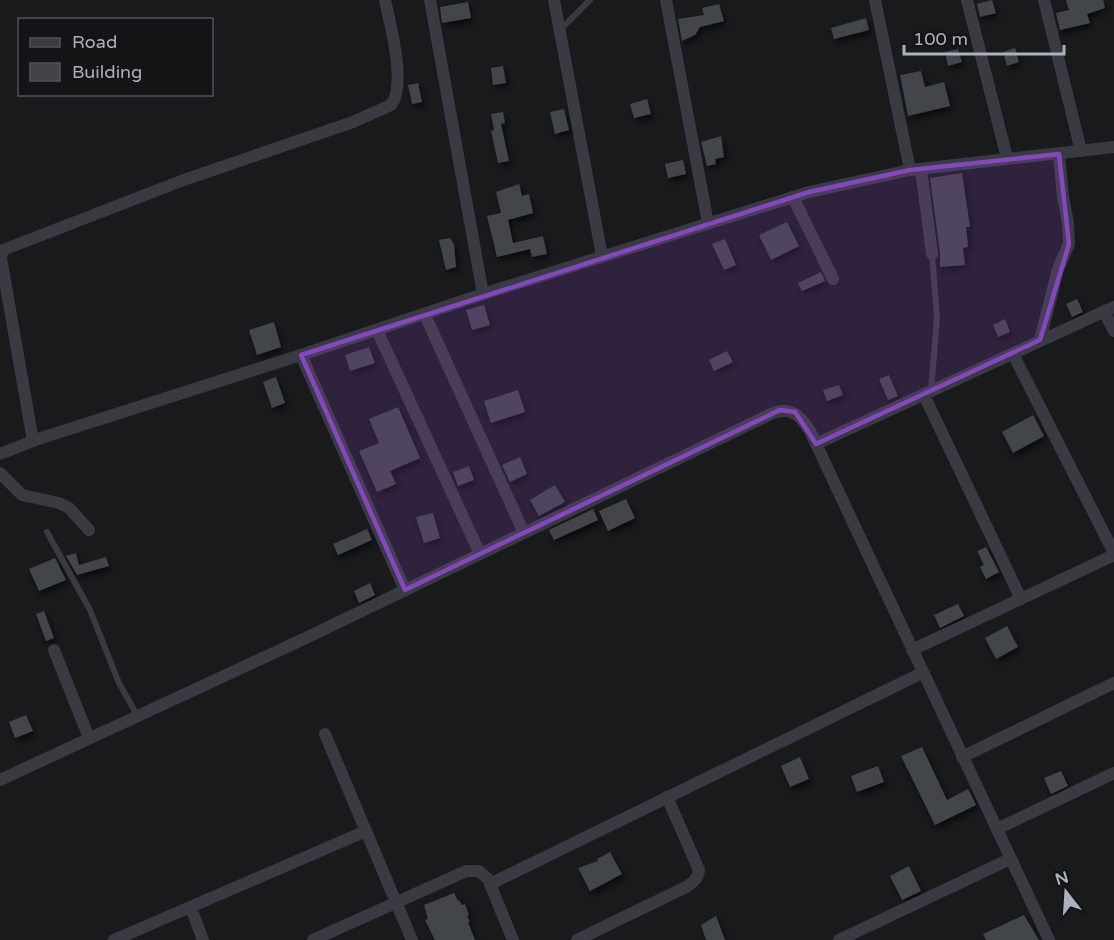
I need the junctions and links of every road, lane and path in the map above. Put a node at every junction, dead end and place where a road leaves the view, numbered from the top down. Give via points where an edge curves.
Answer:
1 (385, 0) edge
2 (430, 0) edge
3 (554, 0) edge
4 (590, 0) edge
5 (666, 0) edge
6 (875, 0) edge
7 (967, 0) edge
8 (1044, 0) edge
9 (559, 30) junction
10 (1114, 147) edge
11 (1081, 151) junction
12 (1059, 154) junction
13 (1007, 158) junction
14 (915, 169) junction
15 (793, 197) junction
16 (708, 223) junction
17 (932, 254) joint
18 (602, 256) junction
19 (833, 279) dead end
20 (483, 294) junction
21 (1109, 309) edge
22 (425, 315) junction
23 (377, 330) junction
24 (1114, 331) edge
25 (1040, 340) junction
26 (1013, 354) junction
27 (301, 355) junction
28 (927, 394) junction
29 (33, 441) junction
30 (816, 444) junction
31 (0, 454) edge
32 (0, 473) edge
33 (89, 530) dead end
34 (47, 532) dead end
35 (524, 533) junction
36 (480, 554) junction
37 (1114, 554) edge
38 (405, 590) junction
39 (1021, 599) junction
40 (54, 650) dead end
41 (912, 650) junction
42 (922, 673) junction
43 (1114, 684) edge
44 (137, 716) junction
45 (325, 734) dead end
46 (88, 738) junction
47 (962, 757) junction
48 (1114, 773) edge
49 (0, 780) edge
50 (667, 797) junction
51 (997, 829) junction
52 (366, 831) junction
53 (1010, 859) junction
54 (490, 884) junction
55 (396, 903) junction
56 (191, 908) junction
57 (114, 940) edge
58 (203, 940) edge
59 (313, 940) edge
60 (412, 940) edge
61 (513, 940) edge
62 (577, 940) edge
63 (839, 940) edge
64 (1049, 940) edge

1 - 29 street via 397,70 395,100 391,105 3,250 1,258
2 - 20 street
3 - 9 street
4 - 9 lane
5 - 16 street
6 - 14 street
7 - 13 street
8 - 11 street
9 - 18 street
10 - 11 street
11 - 12 street
12 - 13 street
12 - 25 street via 1069,244 1058,269
13 - 14 street
14 - 15 street
14 - 17 street
15 - 16 street
15 - 19 street
16 - 18 street
17 - 28 lane via 937,318
18 - 20 street
20 - 22 street
21 - 24 street
21 - 25 street
22 - 23 street
22 - 35 street
23 - 27 street
23 - 36 street
25 - 26 street
26 - 28 street
26 - 37 street
27 - 29 street
27 - 38 street
28 - 30 street
28 - 39 street
29 - 31 street
30 - 35 street via 795,412 780,410
30 - 41 street
32 - 33 street via 22,495 69,508
34 - 44 lane via 90,610 119,683
35 - 36 street
36 - 38 street
37 - 39 street
38 - 44 street
39 - 41 street
40 - 46 street
41 - 42 street
42 - 47 street
42 - 50 street
43 - 47 street
44 - 46 street
45 - 52 street
46 - 49 street
47 - 51 street
48 - 51 street
50 - 54 street
50 - 62 street via 698,875 686,887
51 - 53 street
52 - 55 street
52 - 56 street
53 - 63 street
53 - 64 street
54 - 55 street via 479,871 466,871
54 - 61 street
55 - 59 street
55 - 60 street
56 - 57 street
56 - 58 street

